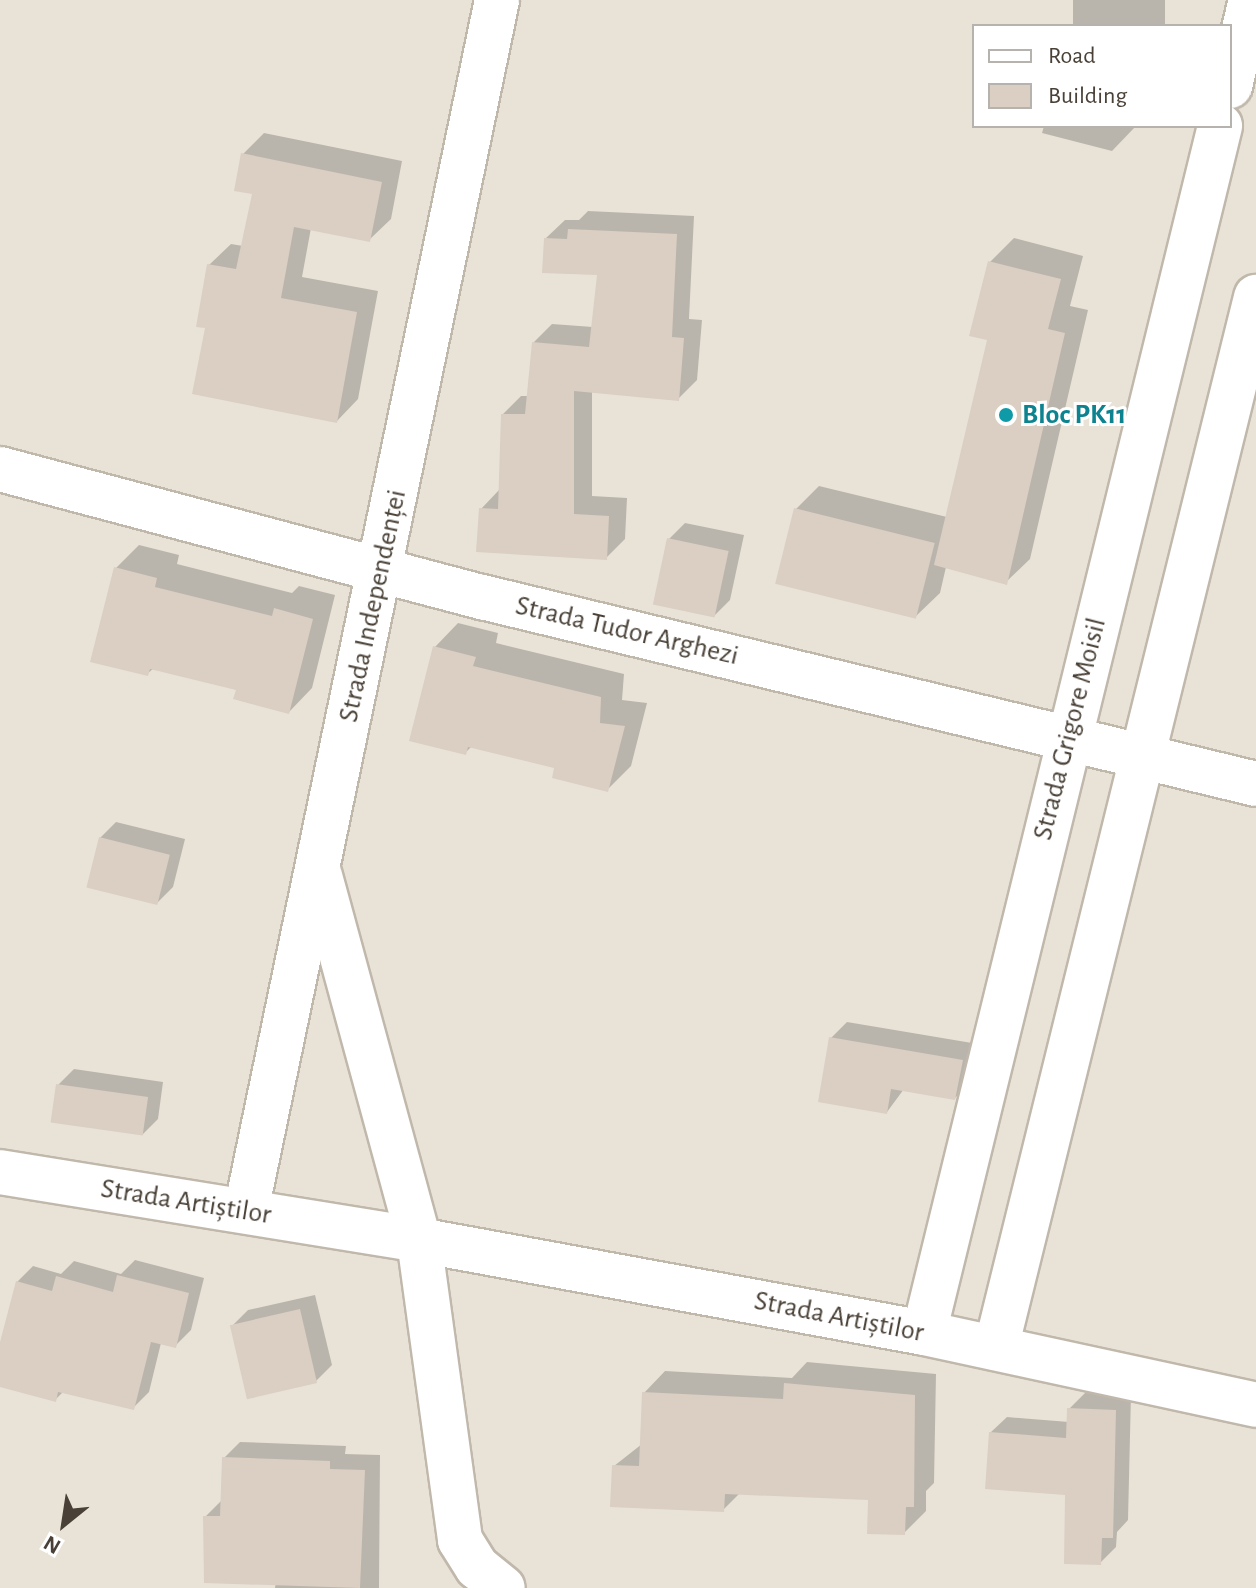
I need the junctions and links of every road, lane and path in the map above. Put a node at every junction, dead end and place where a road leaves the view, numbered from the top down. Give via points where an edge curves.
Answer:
1 (497, 0) edge
2 (1251, 0) edge
3 (1232, 78) edge
4 (1220, 128) edge
5 (1256, 297) edge
6 (0, 469) edge
7 (381, 571) junction
8 (1069, 735) junction
9 (1144, 754) junction
10 (1256, 784) edge
11 (318, 870) junction
12 (0, 1172) edge
13 (246, 1211) junction
14 (419, 1240) junction
15 (924, 1333) junction
16 (996, 1348) junction
17 (1256, 1405) edge
18 (503, 1588) edge

1 - 7 street, Strada Independenței
2 - 3 street
4 - 8 street, Strada Grigore Moisil
5 - 9 street
6 - 7 street, Strada Tudor Arghezi
7 - 8 street, Strada Tudor Arghezi
7 - 11 street, Strada Independenței
8 - 9 street, Strada Tudor Arghezi
8 - 15 street, Strada Grigore Moisil
9 - 10 street, Strada Tudor Arghezi
9 - 16 street
11 - 13 street, Strada Independenței
11 - 14 street
12 - 13 street, Strada Artiștilor
13 - 14 street, Strada Artiștilor
14 - 15 street, Strada Artiștilor
14 - 18 street via 460,1540 477,1567
15 - 16 street, Strada Artiștilor
16 - 17 street, Strada Artiștilor

